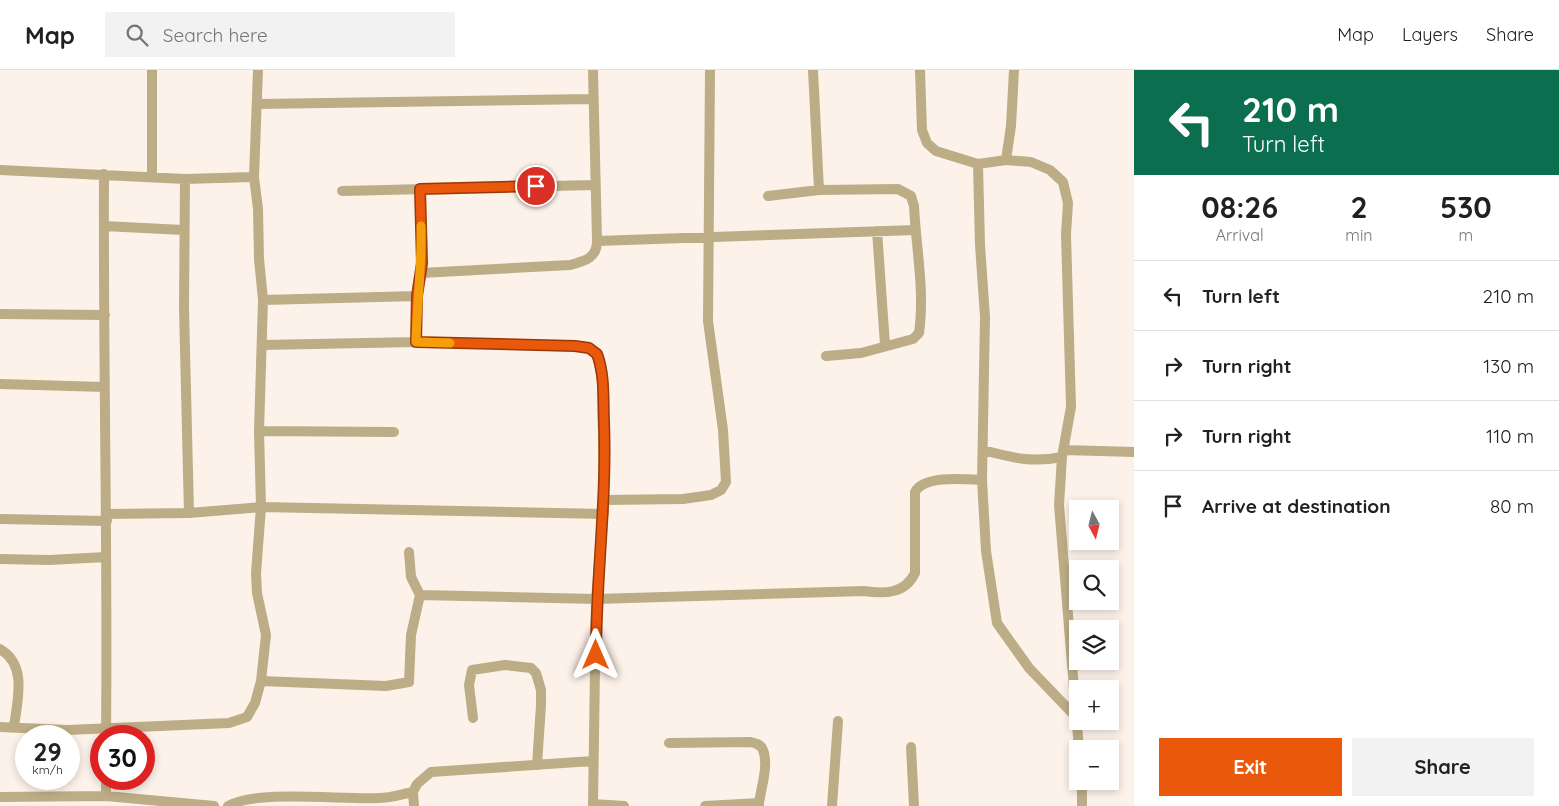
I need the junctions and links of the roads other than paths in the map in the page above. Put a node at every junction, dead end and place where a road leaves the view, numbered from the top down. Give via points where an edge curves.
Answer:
1 (152, 70) edge
2 (258, 70) edge
3 (593, 70) edge
4 (710, 70) edge
5 (813, 70) edge
6 (920, 70) edge
7 (1014, 70) edge
8 (592, 99) junction
9 (258, 104) junction
10 (1006, 160) junction
11 (978, 164) junction
12 (0, 170) edge
13 (104, 174) junction
14 (152, 177) junction
15 (254, 177) junction
16 (185, 179) junction
17 (595, 185) junction
18 (420, 189) junction
19 (819, 190) junction
20 (342, 191) dead end
21 (768, 196) dead end
22 (104, 226) junction
23 (183, 230) junction
24 (915, 230) junction
25 (877, 231) junction
26 (708, 236) junction
27 (597, 241) junction
28 (421, 273) junction
29 (417, 296) junction
30 (263, 300) junction
31 (0, 314) edge
32 (106, 315) junction
33 (416, 342) junction
34 (885, 344) junction
35 (262, 345) junction
36 (826, 356) dead end
37 (0, 384) edge
38 (104, 386) junction
39 (259, 431) junction
40 (394, 432) dead end
41 (983, 450) junction
42 (1134, 452) edge
43 (1063, 453) junction
44 (982, 480) junction
45 (604, 500) junction
46 (260, 507) junction
47 (189, 513) junction
48 (604, 514) junction
49 (107, 517) junction
50 (0, 519) edge
51 (409, 552) dead end
52 (106, 557) junction
53 (0, 559) edge
54 (420, 595) junction
55 (596, 599) junction
56 (0, 649) edge
57 (1073, 680) edge
58 (262, 681) junction
59 (1069, 711) edge
60 (473, 718) dead end
61 (838, 721) dead end
62 (106, 725) edge
63 (0, 727) edge
64 (14, 727) junction
65 (155, 728) edge
66 (90, 731) edge
67 (668, 743) dead end
68 (911, 747) dead end
69 (593, 761) junction
70 (537, 765) junction
71 (106, 790) edge
72 (1082, 790) edge
73 (413, 792) junction
74 (0, 796) edge
75 (106, 796) junction
76 (593, 805) edge
77 (759, 805) edge
78 (214, 806) edge
79 (228, 806) edge
80 (414, 806) edge
81 (624, 806) edge
82 (705, 806) edge
83 (716, 806) edge
84 (832, 806) edge
85 (914, 806) edge
86 (1082, 806) edge

1 - 14 street
2 - 9 street
3 - 8 street
4 - 26 street
5 - 19 street
6 - 11 street via 922,130 927,142 936,151
7 - 10 street
8 - 9 street
8 - 17 street
9 - 15 street
10 - 11 street
10 - 43 street via 1031,162 1050,170 1063,182 1068,203 1071,406
11 - 41 street via 985,317
12 - 13 street
13 - 14 street
13 - 22 street
14 - 16 street
15 - 16 street
15 - 30 street
16 - 23 street
17 - 18 street
17 - 27 street
18 - 20 street
18 - 28 street
19 - 21 street
19 - 24 street via 898,190 911,196
22 - 23 street
22 - 32 street
23 - 47 street
24 - 25 street
24 - 34 street via 921,285 919,334 913,339
25 - 26 street
25 - 34 street
26 - 27 street
26 - 45 street via 708,321 722,421 726,482 721,490 711,495
27 - 28 street via 597,250 591,258 570,265
28 - 29 street
29 - 30 street
29 - 33 street
30 - 35 street
31 - 32 street
32 - 38 street
33 - 35 street
33 - 45 street via 575,346 589,348 597,354 602,379
34 - 36 street via 861,353
35 - 39 street
37 - 38 street
38 - 49 street
39 - 40 street
39 - 46 street
41 - 43 street via 1025,460
41 - 44 street
42 - 43 street
43 - 57 street via 1060,504
44 - 55 street via 928,481 918,487 916,574 911,583 899,590 882,594 864,591
44 - 59 street via 986,551 997,623 1029,668
45 - 48 street
46 - 47 street
46 - 48 street
46 - 58 street via 256,573 266,635
47 - 49 street
48 - 55 street
49 - 50 street
49 - 52 street
51 - 54 street via 411,577
52 - 53 street
52 - 62 street
54 - 55 street
54 - 58 street via 411,635 409,682 386,686
55 - 69 street
56 - 64 street via 16,664 19,684
58 - 65 street via 256,703 247,717 229,723
60 - 70 street via 469,685 472,670 505,665 531,668 541,690
61 - 84 street
63 - 64 street
64 - 66 street
67 - 77 street via 759,744 765,769
68 - 85 street
69 - 70 street
69 - 76 street
70 - 73 street via 431,772
71 - 75 street
72 - 86 street
73 - 79 street via 381,798 263,797 239,800
73 - 80 street
74 - 75 street
75 - 78 street
76 - 81 street
77 - 83 street
82 - 83 street

